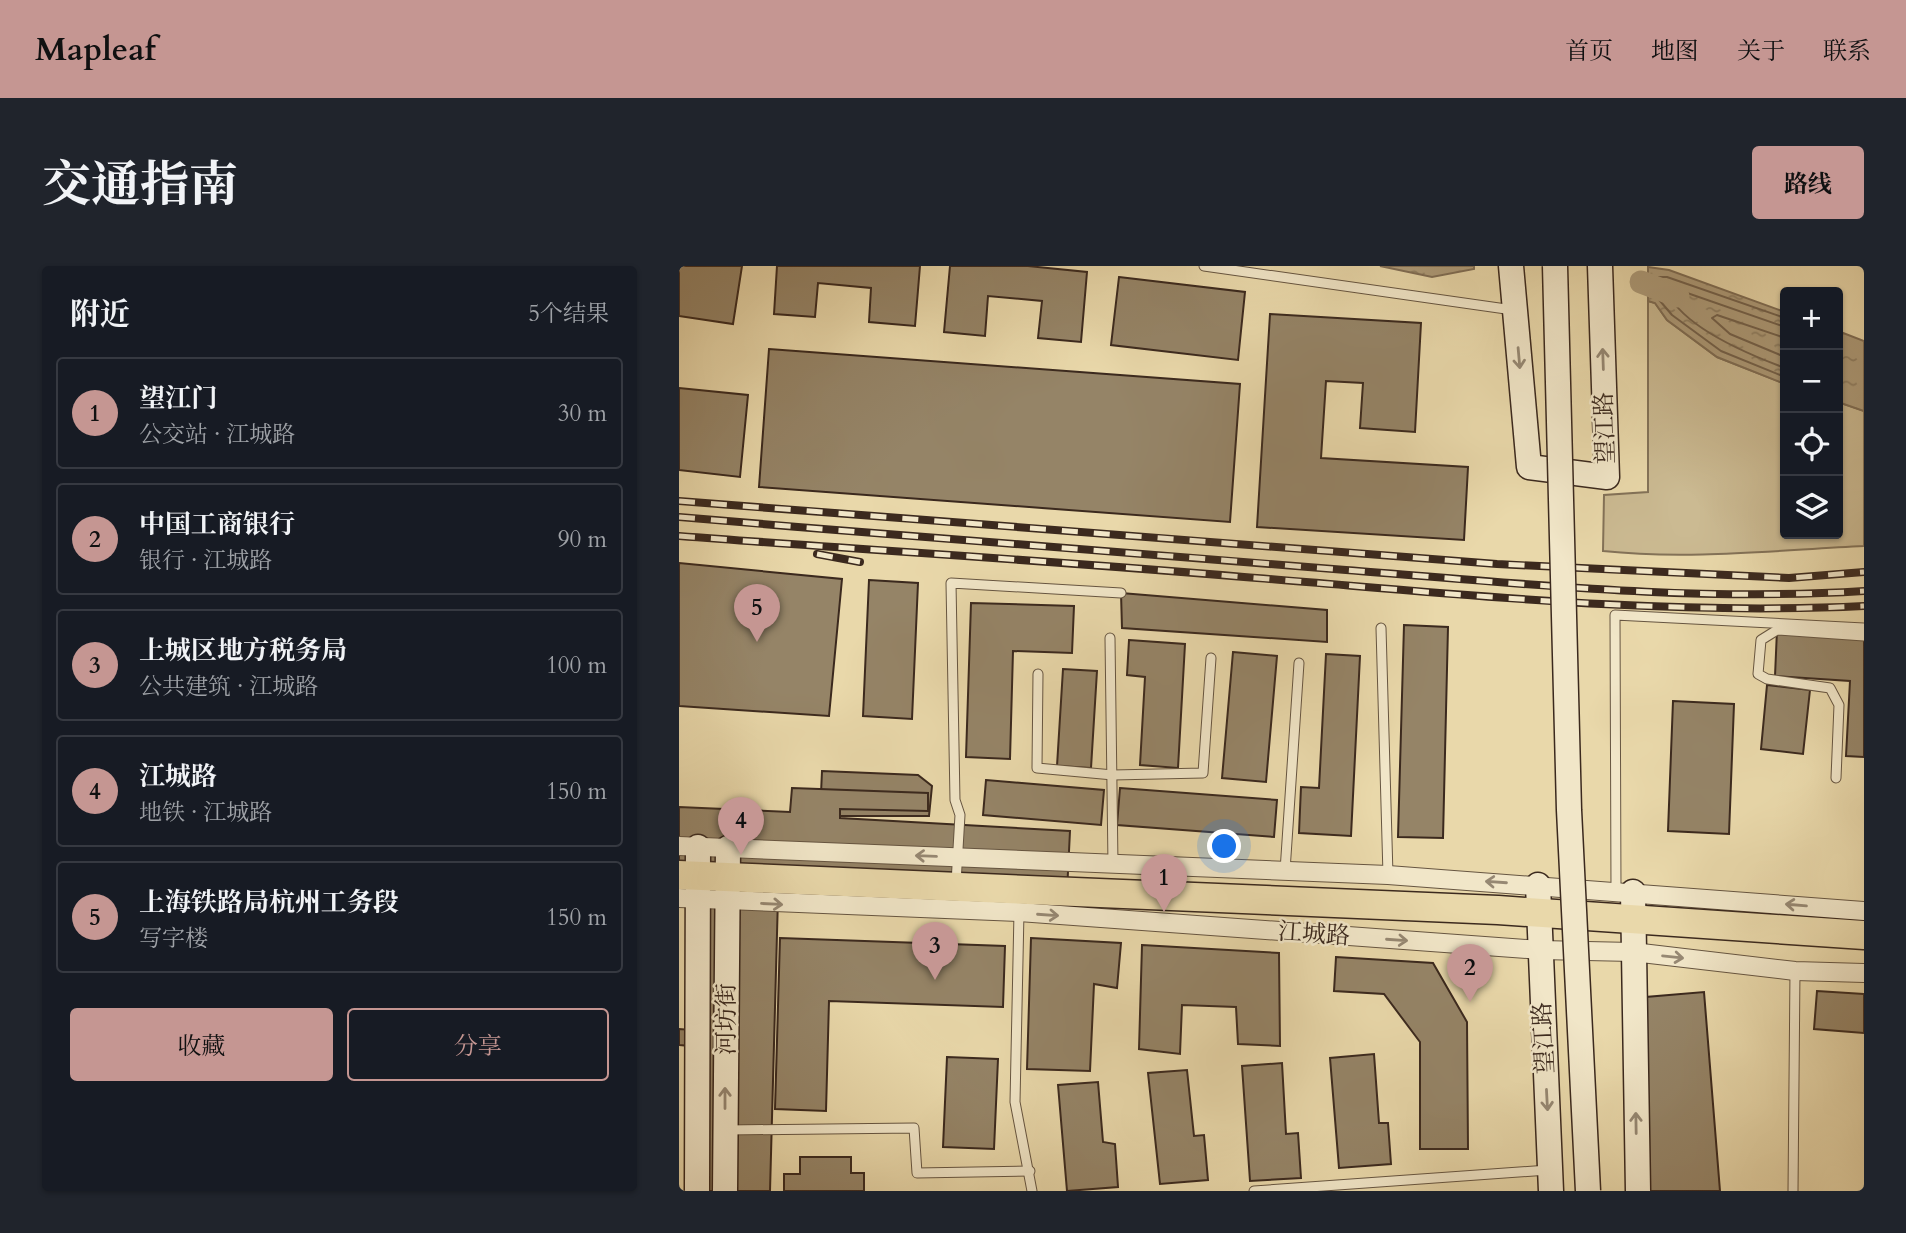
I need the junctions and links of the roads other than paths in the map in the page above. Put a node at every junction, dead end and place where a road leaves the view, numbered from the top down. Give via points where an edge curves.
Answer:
1 (1204, 266) edge
2 (1511, 266) edge
3 (1555, 266) edge
4 (1600, 266) edge
5 (1515, 310) junction
6 (1121, 593) dead end
7 (1381, 628) dead end
8 (1864, 628) edge
9 (1864, 636) edge
10 (1111, 638) dead end
11 (1211, 658) dead end
12 (1299, 663) dead end
13 (1038, 674) dead end
14 (1113, 775) junction
15 (1836, 778) dead end
16 (689, 846) edge
17 (728, 848) junction
18 (957, 858) junction
19 (1113, 864) junction
20 (1285, 871) junction
21 (1388, 875) junction
22 (1538, 885) junction
23 (689, 887) edge
24 (956, 889) junction
25 (727, 890) junction
26 (1627, 901) junction
27 (1100, 906) junction
28 (1864, 911) edge
29 (1019, 912) junction
30 (1539, 913) junction
31 (1864, 935) edge
32 (1540, 950) junction
33 (1633, 952) junction
34 (1795, 971) junction
35 (1864, 972) edge
36 (725, 1130) junction
37 (1030, 1171) junction
38 (1551, 1180) edge
39 (697, 1191) edge
40 (725, 1191) edge
41 (1032, 1191) edge
42 (1254, 1191) edge
43 (1588, 1191) edge
44 (1638, 1191) edge
45 (1793, 1191) edge

1 - 5 lane
2 - 5 street, 望江路
3 - 43 street, bridge via 1569,810
5 -> 4 street, 望江路 via 1529,467 1607,477
6 - 18 lane via 951,583 954,800 960,815
7 - 21 lane
8 - 26 lane via 1615,615
9 - 15 lane via 1777,630 1761,640 1758,674 1830,688 1839,705
10 - 14 lane
11 - 14 lane via 1203,773
12 - 20 lane
13 - 14 lane via 1037,768
14 - 19 lane
16 - 17 street, 江城路
16 - 23 street, 河坊街
18 -> 17 street, 江城路
17 - 25 street, 河坊街
18 - 19 street, 江城路
18 - 24 lane
19 - 20 street, 江城路
20 - 21 street, 江城路
22 -> 21 street, 江城路
22 - 26 street, 江城路
22 - 30 street, 望江路
23 - 25 main road, 江城路
23 - 39 street, 河坊街
24 - 25 main road, 江城路
24 - 27 main road, 江城路
25 -> 29 street, 江城路
36 -> 25 street, 河坊街
28 -> 26 street, 江城路
26 - 30 main road, 江城路
26 - 31 main road, 江城路
26 - 33 street
29 -> 27 street, 江城路
27 - 30 main road, 江城路
27 -> 32 street, 江城路
29 - 37 lane via 1015,1102
30 - 32 street, 望江路
32 - 33 street, 江城路
32 -> 38 street, 望江路
33 -> 34 street, 江城路
44 -> 33 street
34 - 35 street, 江城路
34 - 45 lane
36 - 37 lane via 914,1128 916,1173
36 - 40 street, 河坊街
37 - 41 lane
38 - 42 lane

